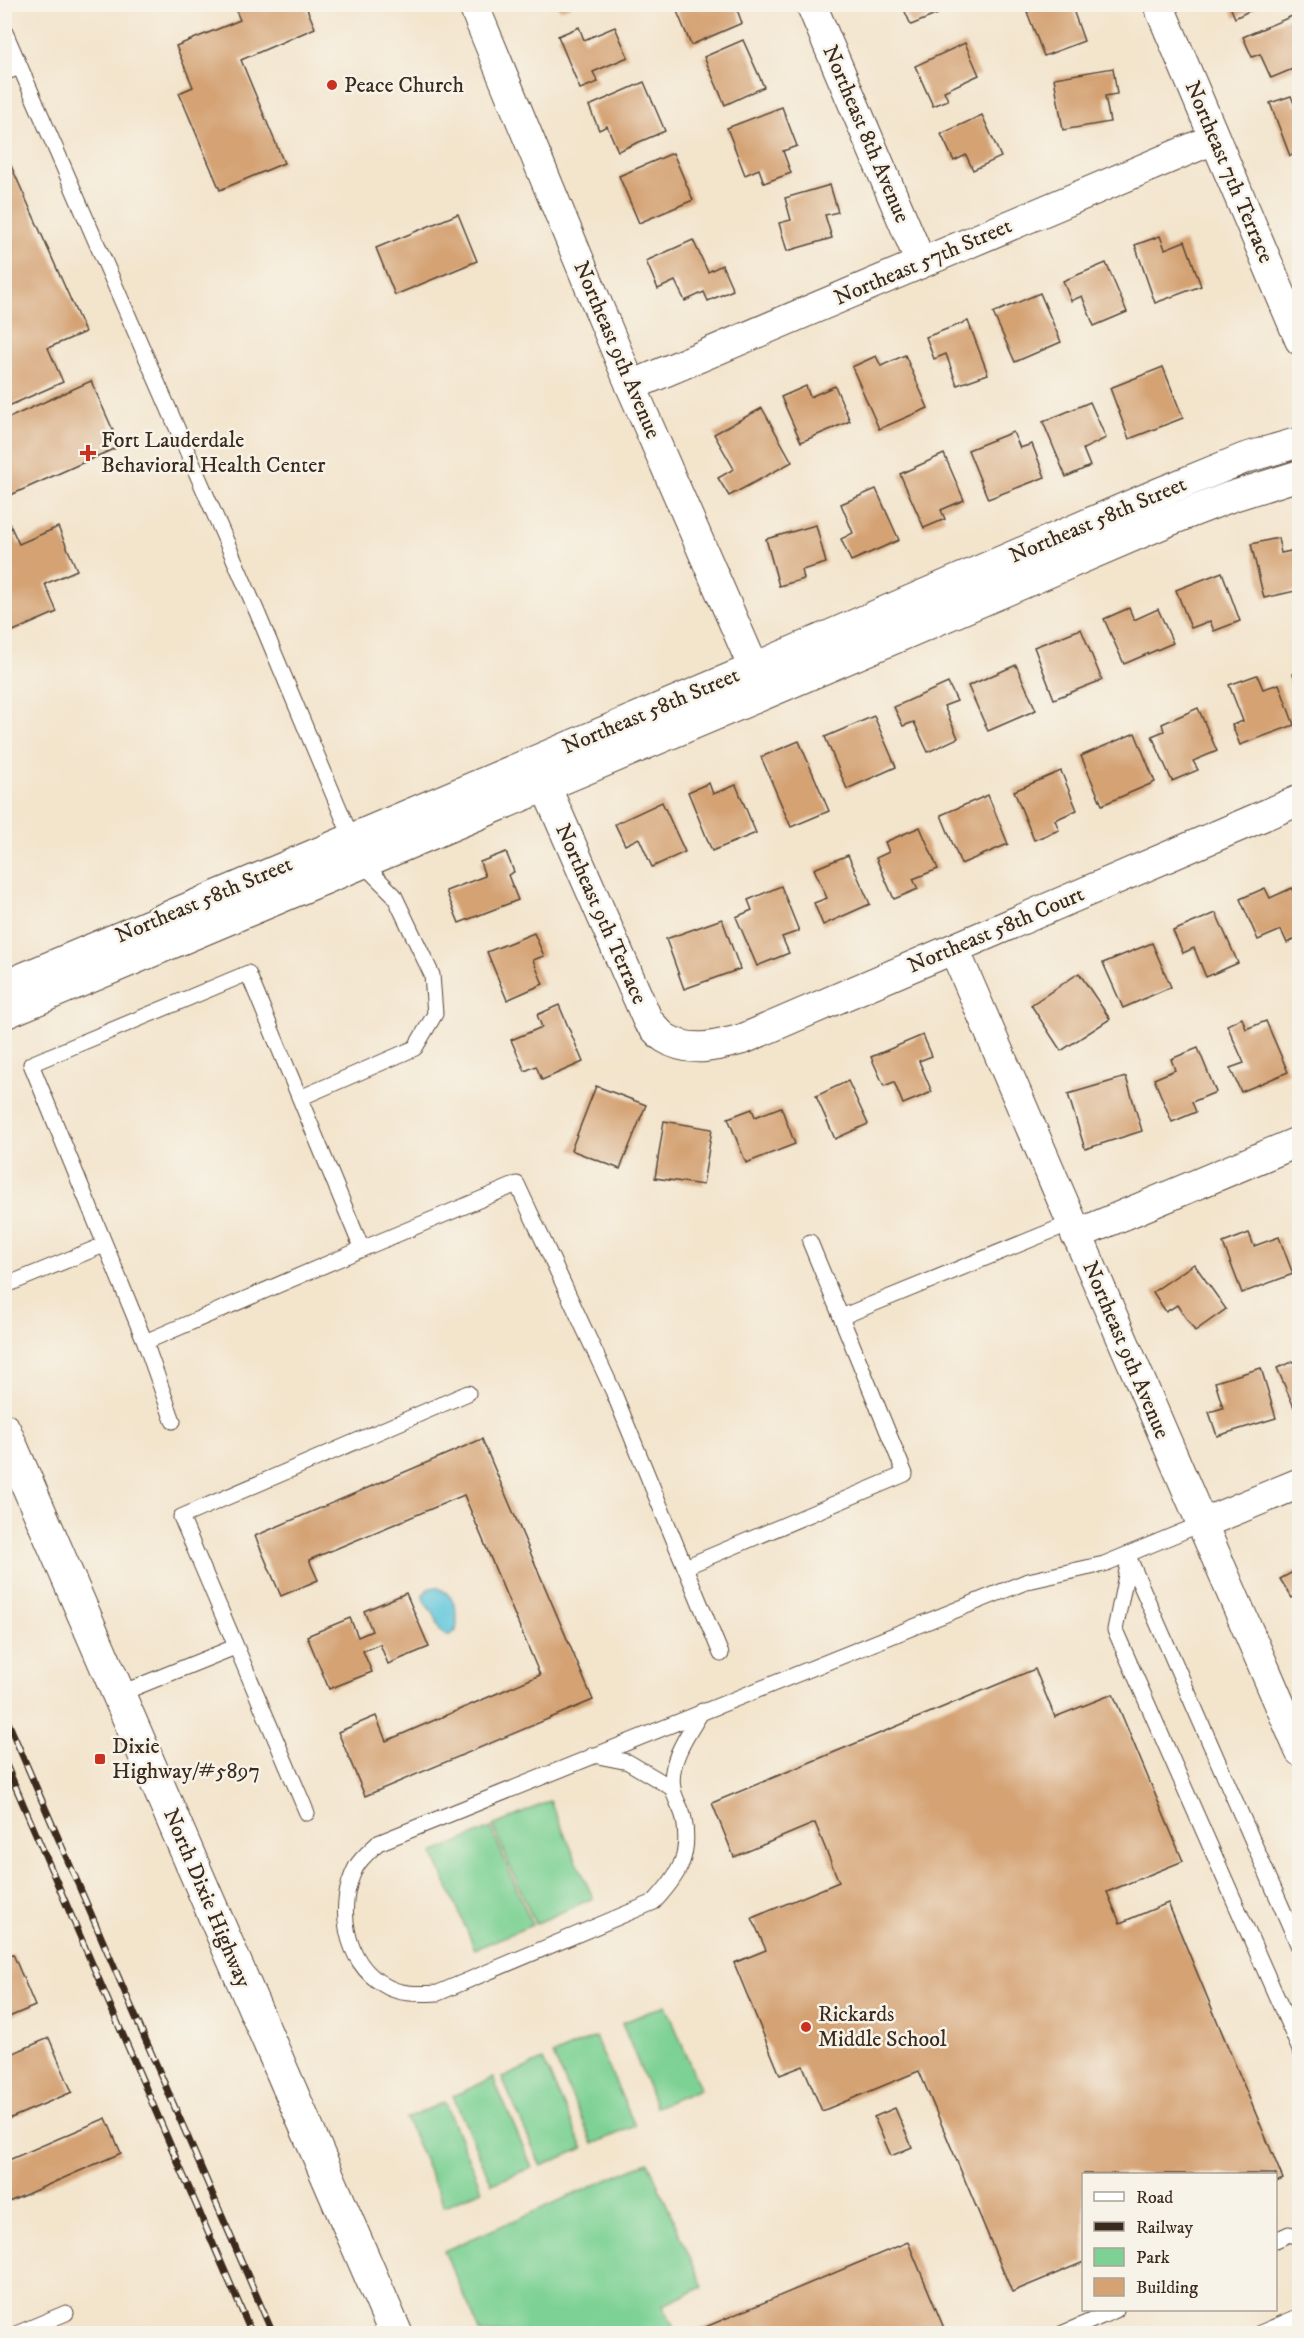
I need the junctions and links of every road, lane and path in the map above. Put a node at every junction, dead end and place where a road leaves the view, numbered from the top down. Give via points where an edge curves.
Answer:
1 (473, 4) edge
2 (811, 4) edge
3 (1158, 4) edge
4 (4, 30) edge
5 (20, 67) junction
6 (4, 74) edge
7 (1214, 139) junction
8 (921, 263) junction
9 (1299, 340) edge
10 (631, 386) junction
11 (1299, 442) edge
12 (1299, 475) edge
13 (760, 681) junction
14 (539, 773) junction
15 (1299, 800) edge
16 (357, 850) junction
17 (954, 949) junction
18 (4, 986) edge
19 (4, 1014) edge
20 (690, 1047) joint
21 (300, 1098) junction
22 (1299, 1141) edge
23 (1073, 1229) junction
24 (810, 1242) dead end
25 (104, 1245) junction
26 (362, 1249) junction
27 (4, 1286) edge
28 (841, 1317) junction
29 (145, 1342) junction
30 (468, 1393) dead end
31 (172, 1421) dead end
32 (4, 1430) edge
33 (1299, 1483) edge
34 (1201, 1524) junction
35 (1128, 1557) junction
36 (685, 1567) junction
37 (235, 1647) junction
38 (721, 1654) dead end
39 (119, 1694) junction
40 (702, 1712) junction
41 (1299, 1751) edge
42 (593, 1755) junction
43 (672, 1788) junction
44 (307, 1814) dead end
45 (1299, 1949) edge
46 (1299, 2050) edge
47 (1299, 2238) edge
48 (1277, 2239) edge
49 (1114, 2311) edge
50 (66, 2313) dead end
51 (1299, 2316) edge
52 (16, 2334) edge
53 (396, 2334) edge
54 (1062, 2334) edge
55 (1258, 2334) edge

1 - 10 street, Northeast 9th Avenue
2 - 8 street, Northeast 8th Avenue
3 - 7 street, Northeast 7th Terrace
4 - 5 lane
5 - 6 lane
5 - 16 lane
7 - 8 street, Northeast 57th Street
7 - 9 street, Northeast 7th Terrace
8 - 10 street, Northeast 57th Street
10 - 13 street, Northeast 9th Avenue
11 - 13 street, Northeast 58th Street via 1245,458 1159,493
12 - 13 street, Northeast 58th Street via 1230,497
13 - 14 street, Northeast 58th Street
14 - 16 street, Northeast 58th Street
14 - 20 street, Northeast 9th Terrace via 648,1021 664,1038
15 - 17 street, Northeast 58th Court
16 - 18 street, Northeast 58th Street
16 - 19 street, Northeast 58th Street
16 - 21 lane via 394,895 413,933 432,975 435,1014 416,1048
17 - 20 street, Northeast 58th Court via 743,1038 712,1048
17 - 23 street, Northeast 9th Avenue
21 - 25 lane via 248,973 31,1064
21 - 26 lane
22 - 23 street
23 - 28 lane
23 - 34 street, Northeast 9th Avenue
24 - 28 lane
25 - 27 lane
25 - 29 lane
26 - 29 lane
26 - 36 lane via 517,1184 613,1391
28 - 36 lane via 905,1474
29 - 31 lane
30 - 37 lane via 181,1517
32 - 39 main road, North Dixie Highway
33 - 34 street
34 - 35 lane
34 - 41 street, Northeast 9th Avenue
35 - 40 lane via 1028,1581
35 - 45 lane
35 - 46 lane via 1115,1630
36 - 38 lane
37 - 39 lane
37 - 44 lane
39 - 53 main road, North Dixie Highway
40 - 42 lane
40 - 43 lane via 674,1765
42 - 43 lane via 628,1762
42 - 43 lane via 378,1843 357,1864 347,1886 344,1915 361,1965 384,1986 415,1994 438,1992 654,1902 675,1879 686,1848 684,1818
47 - 48 lane via 1289,2234
49 - 54 lane
50 - 52 lane
51 - 55 lane

